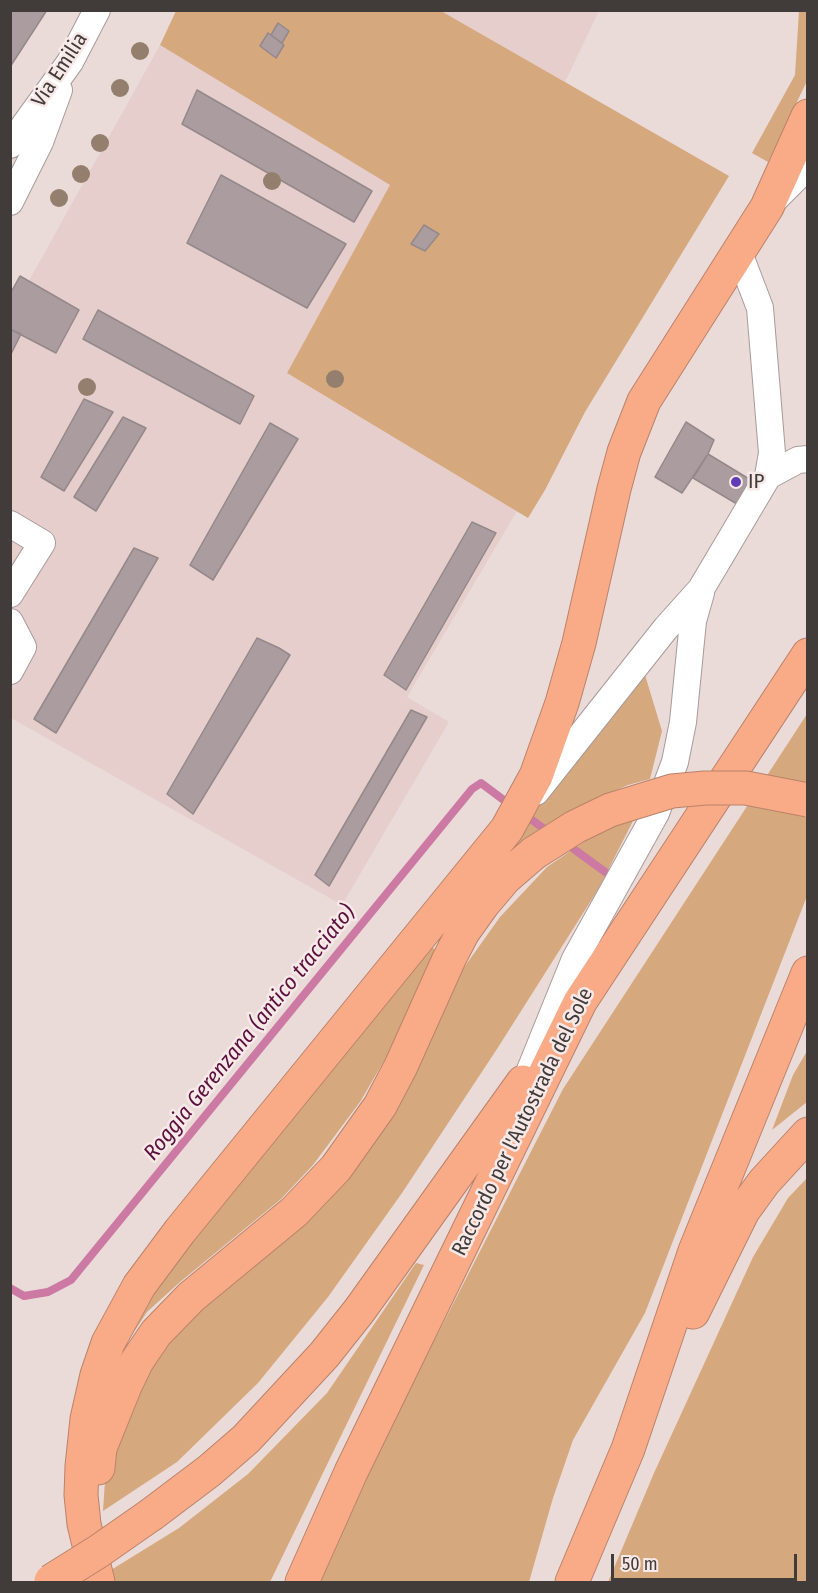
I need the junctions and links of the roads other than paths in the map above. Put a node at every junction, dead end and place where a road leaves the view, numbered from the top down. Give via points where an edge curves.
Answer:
1 (97, 10) edge
2 (807, 116) edge
3 (21, 134) edge
4 (807, 166) edge
5 (10, 202) edge
6 (767, 207) junction
7 (739, 253) junction
8 (807, 459) edge
9 (768, 476) junction
10 (10, 524) edge
11 (701, 589) junction
12 (10, 594) edge
13 (10, 622) edge
14 (807, 655) edge
15 (10, 671) edge
16 (807, 800) edge
17 (507, 829) junction
18 (807, 973) edge
19 (807, 1000) edge
20 (580, 1002) junction
21 (782, 1039) junction
22 (528, 1075) junction
23 (807, 1134) edge
24 (628, 1449) junction
25 (98, 1581) edge
26 (49, 1582) edge
27 (302, 1582) edge
28 (572, 1582) edge

1 - 3 street, Via Emilia via 70,62
2 - 6 highway
3 - 5 street, Via Emilia
4 - 6 street
6 - 7 highway
7 - 9 street via 760,308 772,453
7 - 17 highway via 644,401 614,489 562,703 536,776
8 - 9 street
9 - 11 street
10 - 12 street via 42,543
11 - 17 street
11 - 22 street via 693,621 675,762 656,813 575,959
13 - 15 street via 24,647
14 - 20 highway, Raccordo per l'Autostrada del Sole
16 - 25 highway, bridge via 746,788 672,791 610,810 575,827 534,853 505,878 464,932 401,1066 359,1138 294,1212 170,1317 137,1361 100,1448 93,1518
17 - 25 highway via 180,1231 123,1314 97,1375 82,1466 84,1524
18 - 21 highway
19 - 21 highway
20 - 22 highway
20 - 27 highway, Raccordo per l'Autostrada del Sole via 351,1472
21 - 24 highway via 695,1251
22 - 26 highway, bridge via 366,1301 324,1355 246,1439 152,1514
23 - 24 highway via 743,1212
24 - 28 highway

